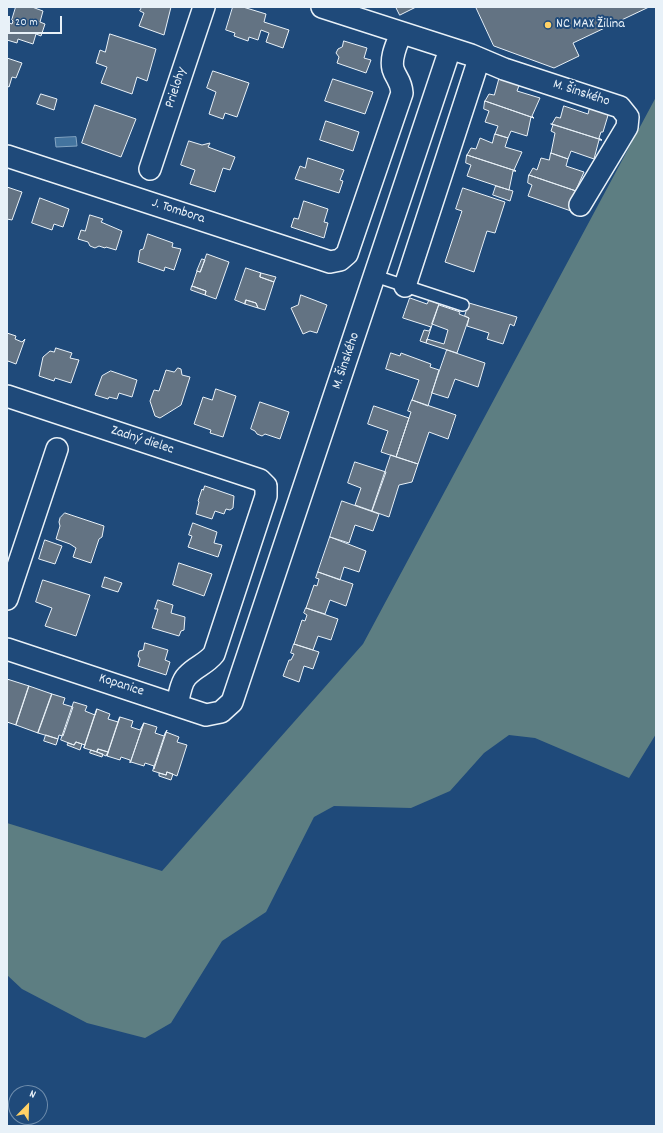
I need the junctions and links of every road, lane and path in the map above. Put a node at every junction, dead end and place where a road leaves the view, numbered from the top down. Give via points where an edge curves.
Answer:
1 (204, 7) edge
2 (322, 7) edge
3 (401, 32) junction
4 (450, 49) junction
5 (479, 59) junction
6 (7, 156) edge
7 (150, 169) dead end
8 (580, 205) dead end
9 (375, 276) junction
10 (405, 286) junction
11 (463, 305) dead end
12 (7, 396) edge
13 (57, 449) dead end
14 (7, 599) edge
15 (7, 649) edge
16 (232, 702) joint
17 (176, 705) junction

1 - 7 street, Prielohy
2 - 3 street
3 - 4 street
3 - 6 street, J. Tombora via 392,58 393,70 402,84 402,93 347,254 340,260 330,262
4 - 5 street, M. Šinského
4 - 9 street, M. Šinského
5 - 8 street, M. Šinského via 620,107 628,117 627,127
5 - 10 street
9 - 10 lane
9 - 16 street, M. Šinského
10 - 11 lane
12 - 17 street, Zadný dielec via 260,480 266,486 266,496 214,654 207,663 186,677
13 - 14 street
15 - 17 street, Kopanice
16 - 17 street, Kopanice via 221,712 206,715

